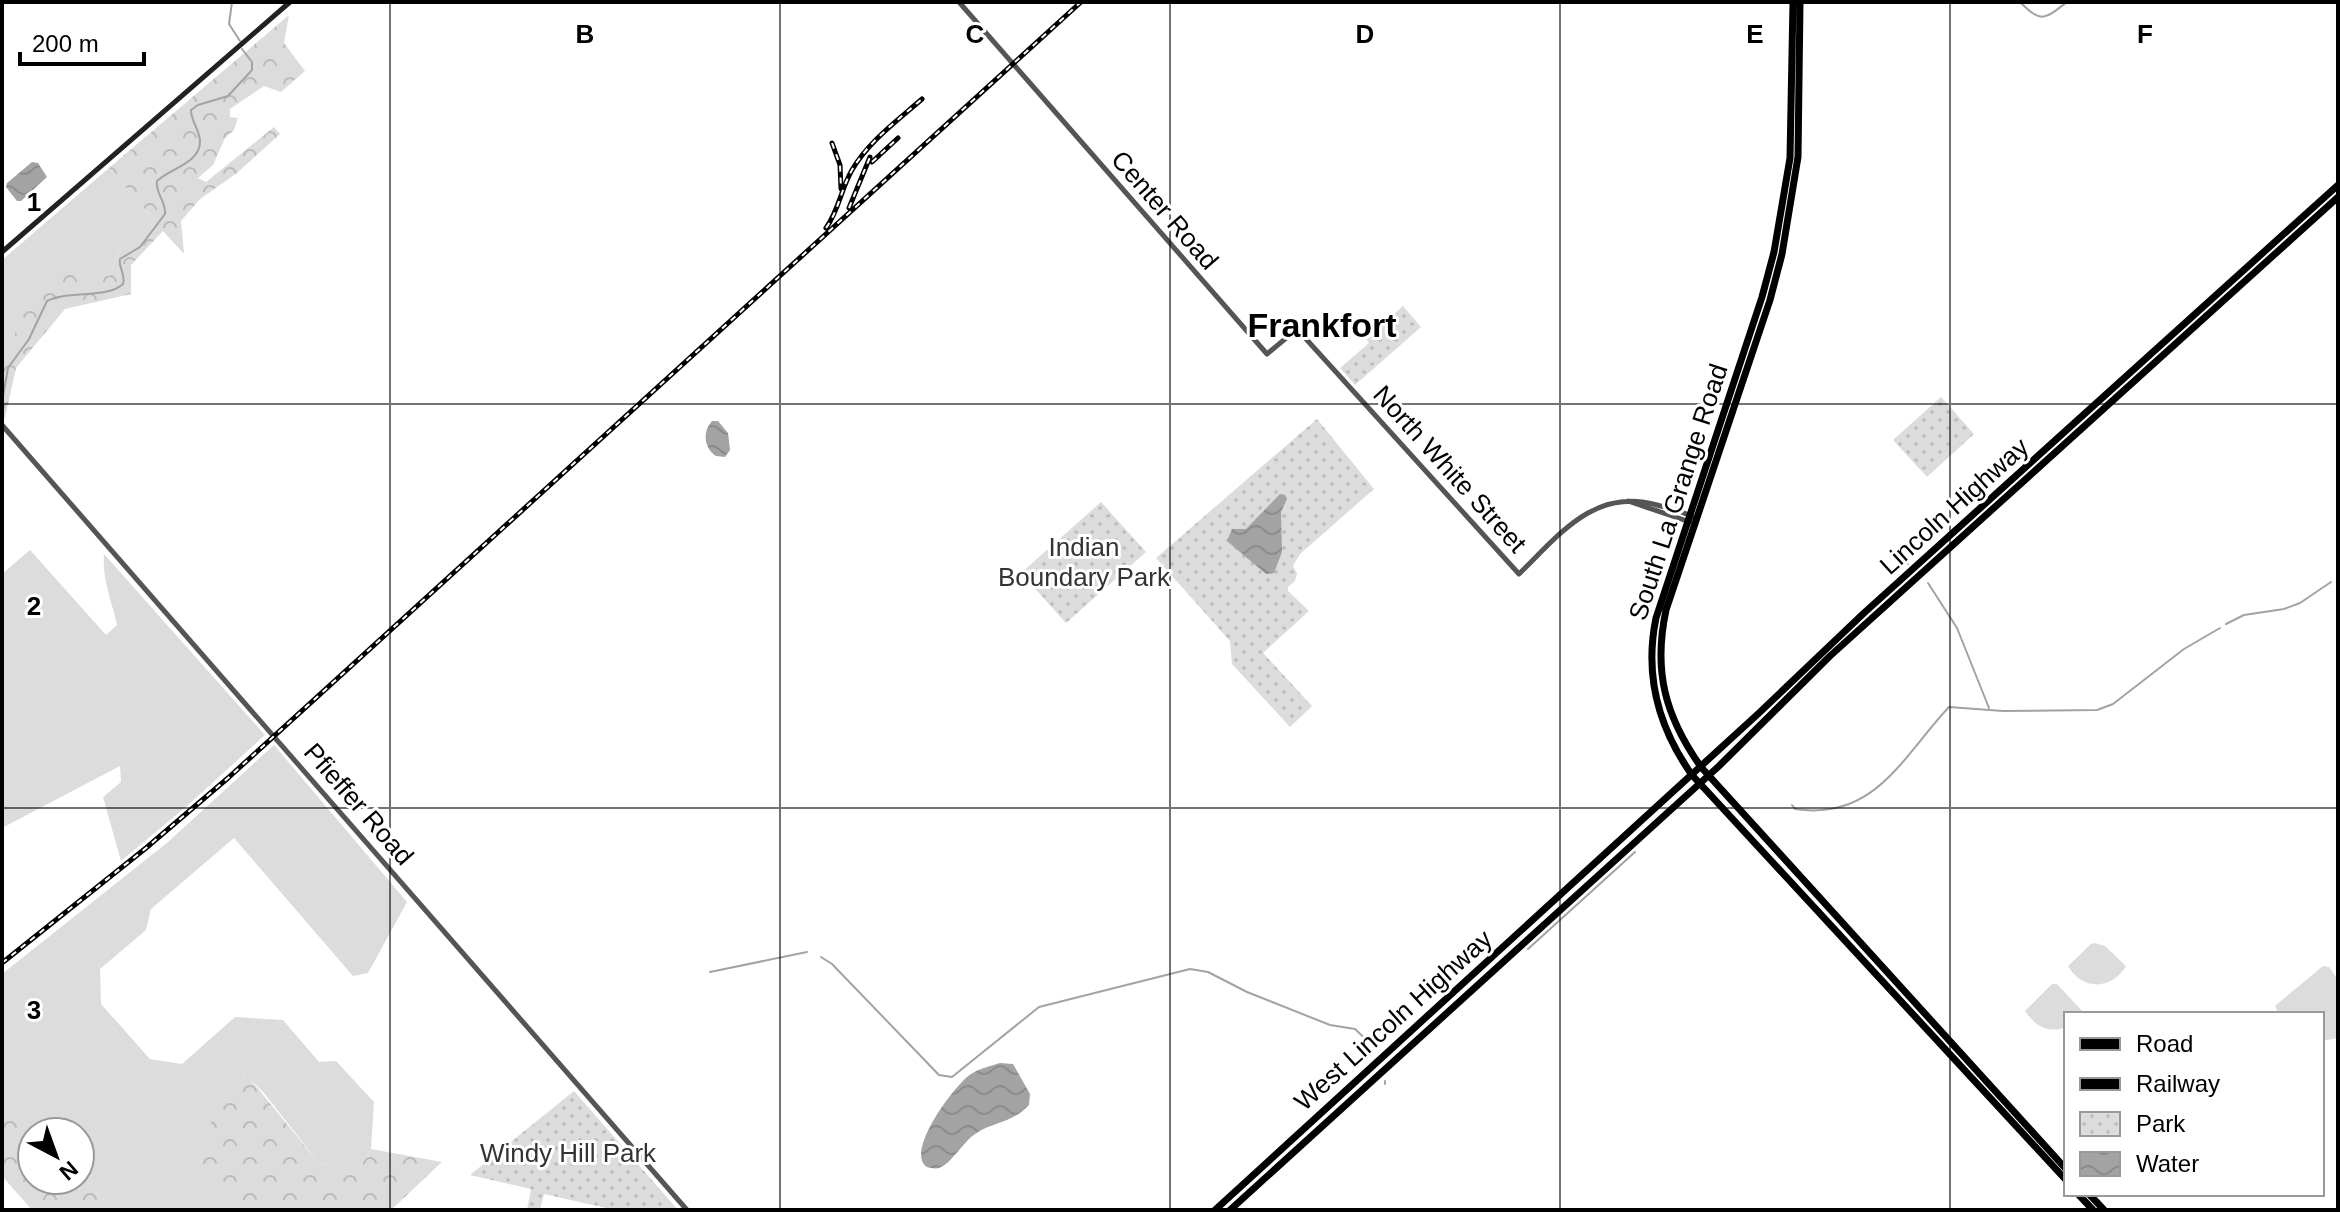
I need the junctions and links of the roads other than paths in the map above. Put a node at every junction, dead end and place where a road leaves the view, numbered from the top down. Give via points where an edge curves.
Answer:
1 (290, 2) edge
2 (959, 2) edge
3 (1793, 2) edge
4 (1800, 2) edge
5 (2338, 185) edge
6 (2338, 197) edge
7 (2, 252) edge
8 (1297, 329) joint
9 (2, 425) edge
10 (1691, 520) junction
11 (1701, 767) junction
12 (1692, 775) junction
13 (1708, 775) junction
14 (1699, 783) junction
15 (1599, 860) joint
16 (1606, 867) joint
17 (2064, 1167) edge
18 (2064, 1178) edge
19 (687, 1210) edge
20 (1215, 1210) edge
21 (1230, 1210) edge

1 - 7 main road
2 - 8 street, Center Road via 1267,354
3 - 10 main road, South La Grange Road via 1790,158 1779,231
4 - 10 main road, South La Grange Road via 1798,157 1787,232 1770,300
5 - 11 main road, Lincoln Highway
6 - 13 main road, Lincoln Highway via 1830,656
8 - 10 street, North White Street via 1519,574 1592,508 1627,500
9 - 19 street, Pfieffer Road
10 - 11 main road, South La Grange Road via 1660,638 1660,665 1668,707
10 - 12 main road, South La Grange Road via 1656,618 1651,668 1658,711
11 - 12 main road, Lincoln Highway
11 - 13 main road, South La Grange Road
12 - 14 main road, South La Grange Road
12 - 15 main road, Lincoln Highway
13 - 14 main road, Lincoln Highway
13 - 17 main road, South La Grange Road
14 - 16 main road, Lincoln Highway
14 - 18 main road, South La Grange Road
15 - 20 main road, West Lincoln Highway
16 - 21 main road, West Lincoln Highway

